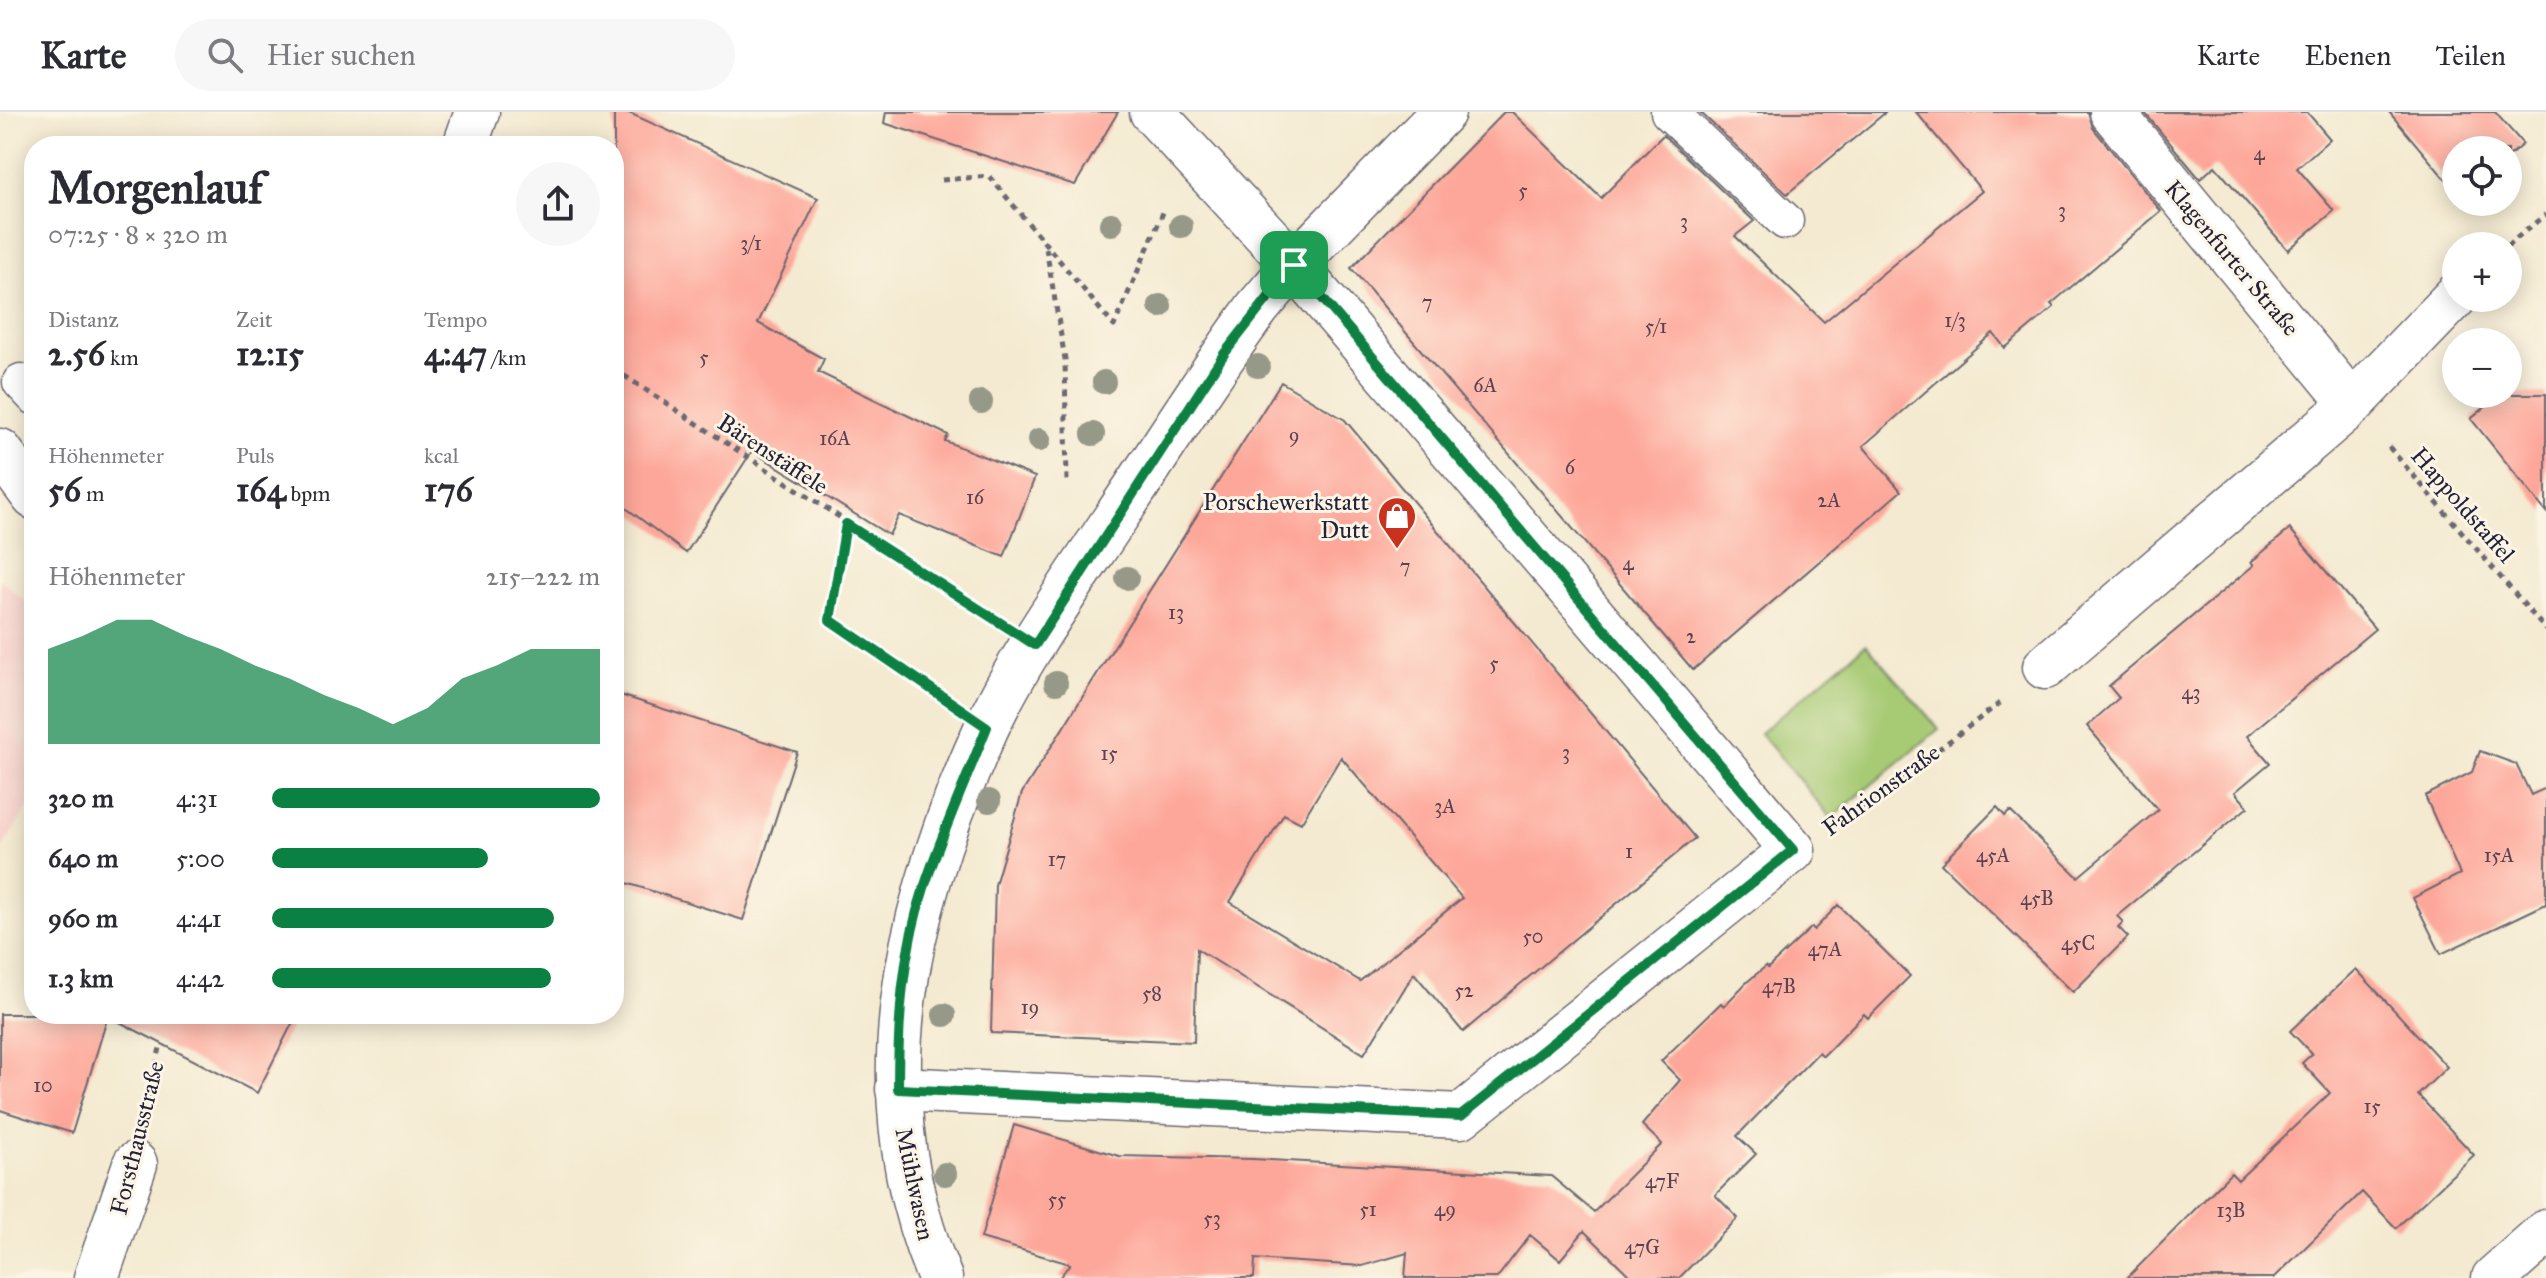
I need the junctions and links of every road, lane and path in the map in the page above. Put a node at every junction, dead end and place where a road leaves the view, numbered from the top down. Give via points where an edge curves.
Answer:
1 (477, 112) edge
2 (1152, 112) edge
3 (1443, 112) edge
4 (1669, 112) edge
5 (2112, 112) edge
6 (469, 136) edge
7 (1190, 150) junction
8 (942, 180) dead end
9 (2546, 214) edge
10 (1785, 221) dead end
11 (2522, 234) edge
12 (1046, 247) junction
13 (1294, 265) junction
14 (2442, 311) edge
15 (624, 376) edge
16 (2352, 404) junction
17 (0, 451) edge
18 (24, 483) edge
19 (1068, 497) dead end
20 (846, 524) junction
21 (2546, 630) edge
22 (1035, 645) junction
23 (2045, 667) joint
24 (987, 727) junction
25 (1793, 850) junction
26 (161, 1043) dead end
27 (898, 1089) junction
28 (135, 1164) joint
29 (2546, 1232) edge
30 (96, 1278) edge
31 (940, 1278) edge
32 (2494, 1278) edge

1 - 6 street
2 - 7 street
3 - 13 street, Mühlwasen
4 - 10 lane
5 - 16 street, Klagenfurter Straße
7 - 12 path via 1114,326
7 - 13 street
8 - 12 path via 989,176
9 - 11 path
12 - 19 path via 1065,359
13 - 22 street, Mühlwasen via 1224,354
13 - 25 street
14 - 16 street
15 - 20 path, Bärenstäffele
16 - 21 path, Happoldstaffel
16 - 23 street
17 - 18 street
20 - 22 path, Bärenstäffele
20 - 24 path via 830,620
22 - 24 street, Mühlwasen
23 - 25 path, Fahrionstraße via 1835,826
24 - 27 street, Mühlwasen via 923,890 905,967
25 - 27 street via 1461,1116
26 - 28 path, Forsthausstraße
27 - 31 street, Mühlwasen via 916,1203
28 - 30 street, Forsthausstraße
29 - 32 street

